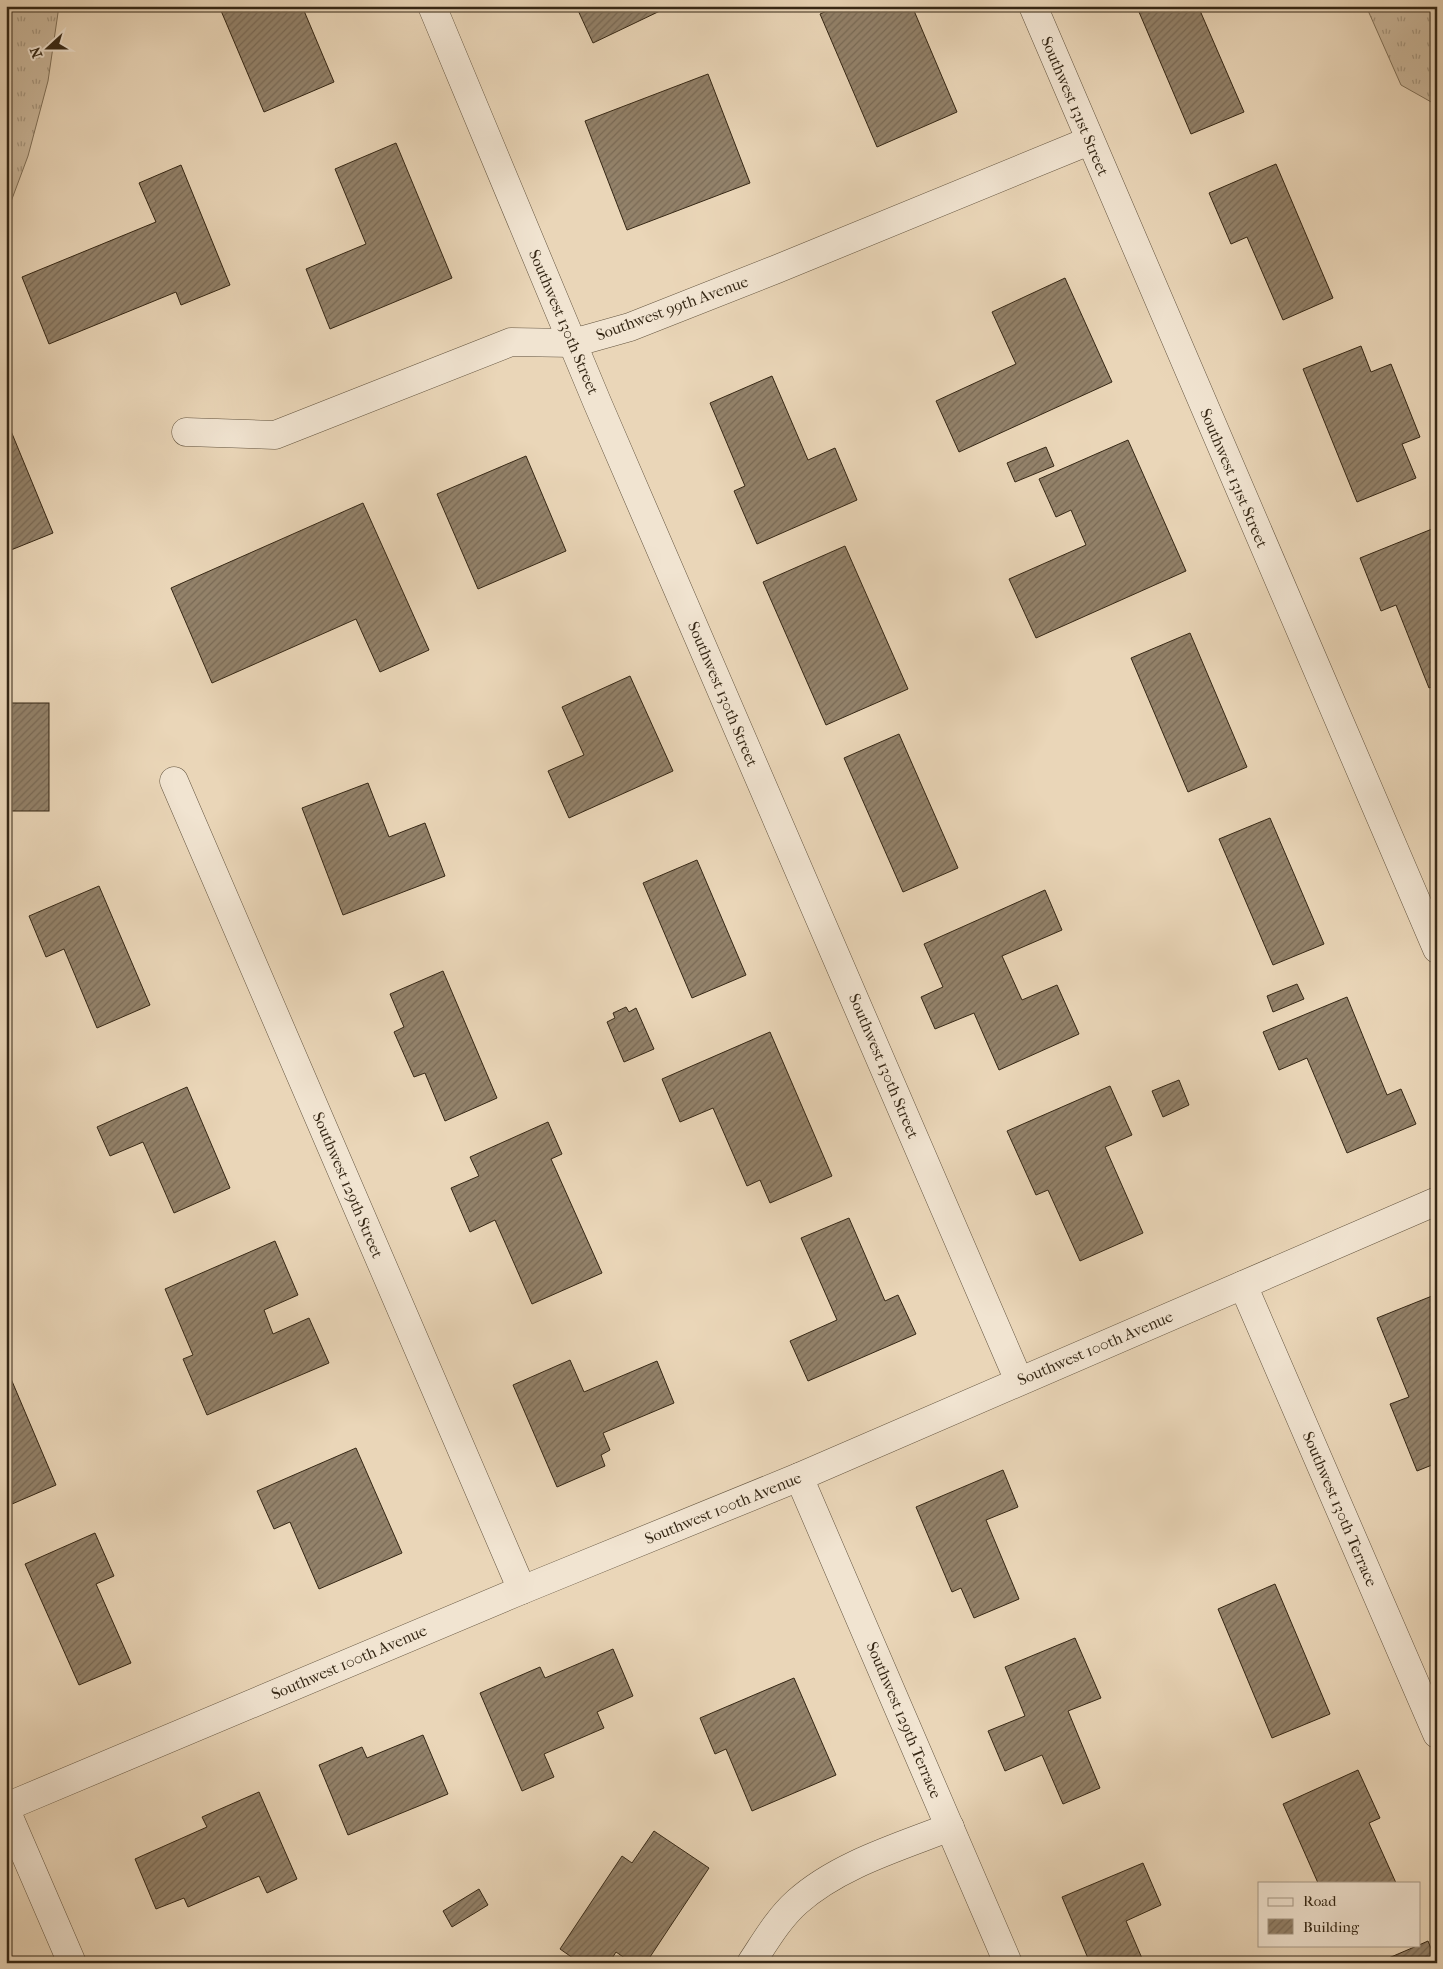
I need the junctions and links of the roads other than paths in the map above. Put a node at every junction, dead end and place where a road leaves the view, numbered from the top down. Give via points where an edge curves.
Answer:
1 (432, 6) edge
2 (1033, 6) edge
3 (1089, 140) junction
4 (573, 343) junction
5 (186, 432) dead end
6 (174, 780) dead end
7 (1437, 949) edge
8 (1437, 1201) edge
9 (1243, 1285) junction
10 (1019, 1381) junction
11 (799, 1477) junction
12 (522, 1590) junction
13 (1437, 1734) edge
14 (6, 1808) edge
15 (950, 1827) junction
16 (72, 1963) edge
17 (751, 1963) edge
18 (1008, 1963) edge

1 - 4 street, Southwest 130th Street
2 - 3 street, Southwest 131st Street
3 - 4 street, Southwest 99th Avenue via 630,327
3 - 7 street, Southwest 131st Street
4 - 5 street, Southwest 99th Avenue via 511,342 275,435
4 - 10 street, Southwest 130th Street
6 - 12 street, Southwest 129th Street
8 - 9 street, Southwest 100th Avenue
9 - 10 street, Southwest 100th Avenue
9 - 13 street, Southwest 130th Terrace
10 - 11 street, Southwest 100th Avenue
11 - 12 street, Southwest 100th Avenue
11 - 15 street, Southwest 129th Terrace
12 - 14 street, Southwest 100th Avenue
14 - 16 street
15 - 17 street via 845,1870 820,1884 787,1913
15 - 18 street, Southwest 129th Terrace

